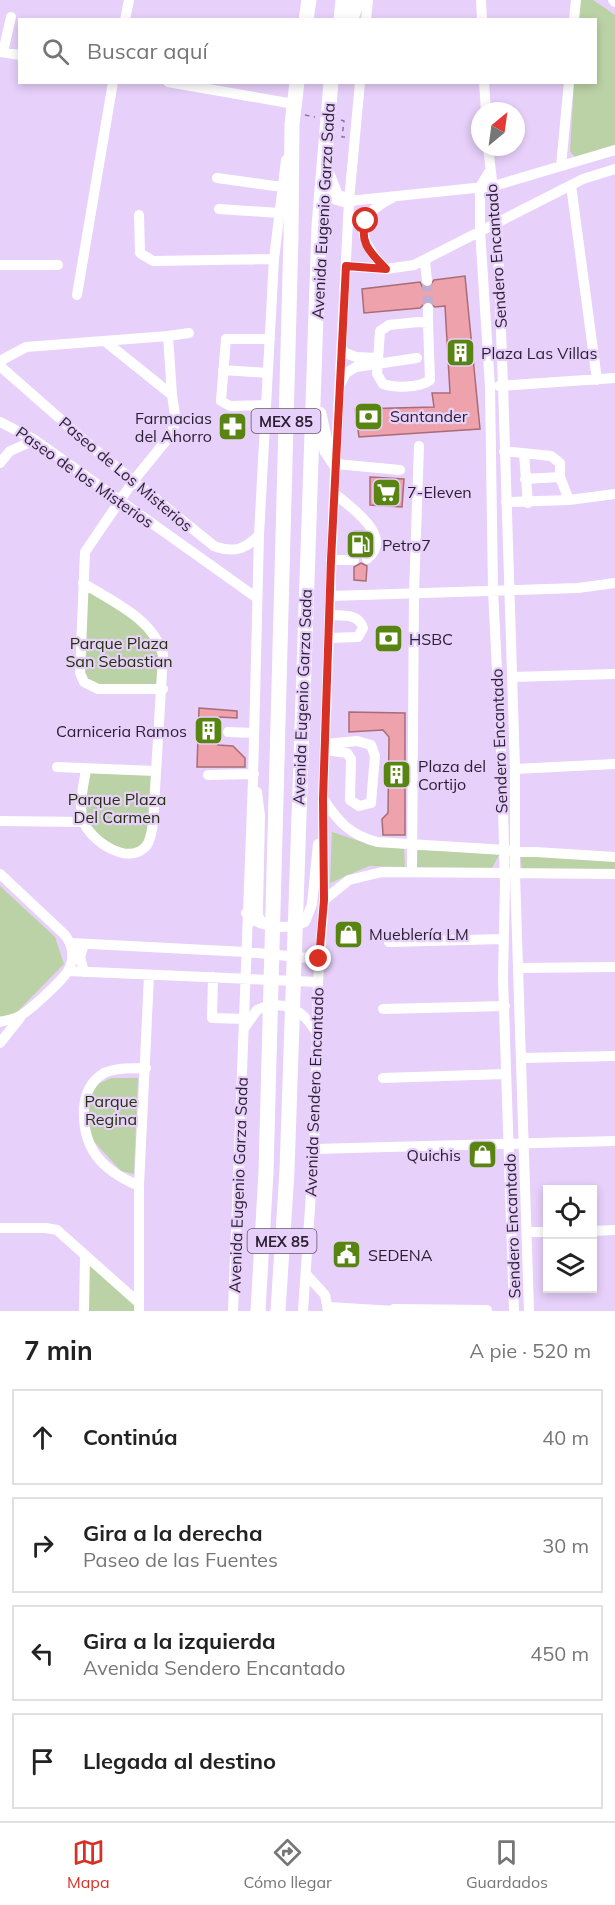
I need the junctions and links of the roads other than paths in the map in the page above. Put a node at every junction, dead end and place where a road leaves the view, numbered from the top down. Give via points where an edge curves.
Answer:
1 (129, 0) edge
2 (309, 0) edge
3 (343, 0) edge
4 (358, 0) edge
5 (368, 0) edge
6 (481, 0) edge
7 (576, 0) edge
8 (11, 17) dead end
9 (125, 18) edge
10 (306, 18) edge
11 (341, 18) edge
12 (351, 18) edge
13 (366, 18) edge
14 (482, 18) edge
15 (574, 18) edge
16 (2, 52) edge
17 (18, 55) edge
18 (113, 84) edge
19 (176, 84) edge
20 (297, 84) edge
21 (331, 84) edge
22 (360, 84) edge
23 (484, 84) edge
24 (569, 84) edge
25 (485, 102) edge
26 (296, 114) junction
27 (615, 150) edge
28 (488, 156) edge
29 (325, 166) junction
30 (561, 166) junction
31 (615, 169) edge
32 (489, 172) junction
33 (217, 178) dead end
34 (571, 185) junction
35 (494, 186) junction
36 (282, 188) junction
37 (480, 188) junction
38 (397, 196) junction
39 (349, 201) junction
40 (219, 209) dead end
41 (279, 213) junction
42 (139, 215) dead end
43 (497, 222) junction
44 (480, 230) junction
45 (274, 259) junction
46 (425, 261) junction
47 (1, 262) edge
48 (58, 265) dead end
49 (346, 266) junction
50 (386, 269) junction
51 (427, 282) tunnel mouth
52 (77, 295) dead end
53 (428, 308) tunnel mouth
54 (428, 323) junction
55 (189, 333) dead end
56 (168, 336) junction
57 (270, 339) junction
58 (106, 342) junction
59 (342, 348) junction
60 (417, 358) dead end
61 (0, 361) edge
62 (381, 361) junction
63 (0, 366) edge
64 (223, 370) junction
65 (268, 373) junction
66 (615, 378) edge
67 (315, 380) junction
68 (597, 380) junction
69 (340, 384) junction
70 (503, 385) junction
71 (490, 387) junction
72 (172, 395) junction
73 (266, 405) junction
74 (0, 422) edge
75 (35, 440) junction
76 (419, 446) dead end
77 (504, 451) junction
78 (524, 454) junction
79 (0, 463) edge
80 (336, 464) junction
81 (400, 470) dead end
82 (560, 477) junction
83 (525, 479) junction
84 (134, 480) junction
85 (334, 493) junction
86 (615, 494) edge
87 (120, 500) junction
88 (569, 500) junction
89 (506, 502) junction
90 (528, 503) junction
91 (259, 536) junction
92 (367, 559) dead end
93 (331, 560) junction
94 (354, 560) dead end
95 (615, 583) edge
96 (83, 584) junction
97 (493, 590) junction
98 (507, 590) junction
99 (414, 593) junction
100 (331, 596) junction
101 (257, 598) junction
102 (330, 615) junction
103 (329, 638) junction
104 (615, 674) edge
105 (512, 677) junction
106 (163, 689) junction
107 (228, 732) dead end
108 (254, 733) junction
109 (325, 747) junction
110 (615, 764) edge
111 (57, 767) dead end
112 (86, 769) junction
113 (515, 769) junction
114 (154, 771) junction
115 (208, 775) dead end
116 (253, 777) junction
117 (323, 799) junction
118 (0, 821) edge
119 (83, 822) junction
120 (412, 846) junction
121 (502, 849) junction
122 (515, 849) junction
123 (615, 857) edge
124 (412, 871) junction
125 (509, 873) junction
126 (0, 874) edge
127 (615, 874) edge
128 (324, 900) junction
129 (246, 913) junction
130 (263, 924) junction
131 (502, 939) junction
132 (389, 942) dead end
133 (70, 943) junction
134 (84, 944) junction
135 (246, 952) junction
136 (319, 959) junction
137 (615, 967) edge
138 (518, 968) junction
139 (68, 971) junction
140 (84, 972) junction
141 (149, 976) junction
142 (213, 977) junction
143 (245, 978) junction
144 (318, 982) junction
145 (505, 1006) junction
146 (383, 1009) dead end
147 (22, 1014) junction
148 (0, 1022) edge
149 (245, 1024) junction
150 (316, 1032) junction
151 (0, 1044) edge
152 (615, 1056) edge
153 (522, 1058) junction
154 (146, 1068) junction
155 (506, 1074) junction
156 (383, 1078) dead end
157 (615, 1142) edge
158 (524, 1143) junction
159 (509, 1145) junction
160 (314, 1149) junction
161 (139, 1186) junction
162 (0, 1228) edge
163 (615, 1230) edge
164 (597, 1231) edge
165 (527, 1232) junction
166 (543, 1232) edge
167 (85, 1255) junction
168 (306, 1274) junction
169 (139, 1307) edge
170 (328, 1309) edge
171 (394, 1310) edge
172 (487, 1310) edge
173 (84, 1311) edge
174 (232, 1311) edge
175 (258, 1311) edge
176 (278, 1311) edge
177 (303, 1311) edge
178 (514, 1311) edge
179 (529, 1311) edge

1 - 9 street
2 - 10 highway
3 - 11 highway
4 - 12 highway
5 - 13 street
6 - 14 street
7 - 15 street
8 - 16 street
16 - 17 street
18 - 52 street
19 - 26 street
20 - 26 highway, Avenida Eugenio Garza Sada / MEX 85
21 - 29 highway, Avenida Eugenio Garza Sada / MEX 85
22 - 39 street, Avenida Sendero Encantado
23 - 25 street
24 - 30 street
26 - 36 street, Avenida Eugenio Garza Sada
26 - 175 highway, Avenida Eugenio Garza Sada / MEX 85 via 266,1172
27 - 30 street
28 - 32 street, Sendero Encantado
29 - 39 highway via 333,192
29 - 67 highway, Avenida Eugenio Garza Sada / MEX 85 via 319,226
30 - 35 street
31 - 34 street
32 - 35 street, Sendero Encantado
32 - 37 street, Sendero Encantado
33 - 36 street
34 - 43 street
34 - 68 street
35 - 37 street
35 - 43 street, Sendero Encantado
36 - 41 street, Avenida Eugenio Garza Sada
37 - 38 street
37 - 44 street, Sendero Encantado
38 - 39 street
38 - 50 street via 373,211 363,229 366,247
39 - 49 street, Avenida Sendero Encantado
40 - 41 street
41 - 45 street, Avenida Eugenio Garza Sada
42 - 45 street via 138,246 145,258 153,261
43 - 44 street
43 - 70 street, Sendero Encantado
44 - 46 street
44 - 71 street, Sendero Encantado
45 - 57 street, Avenida Eugenio Garza Sada
46 - 50 street
46 - 51 street
47 - 48 street
49 - 50 street
49 - 59 street, Avenida Sendero Encantado
53 - 54 street
54 - 62 street via 384,327 379,335
54 - 62 street via 431,377 427,383 390,387 383,384 377,374
55 - 56 street
56 - 58 street
56 - 72 street
57 - 64 street via 226,339
57 - 65 street, Avenida Eugenio Garza Sada
58 - 61 street via 26,347
58 - 72 street
59 - 62 street via 356,357
59 - 69 street, Avenida Sendero Encantado
60 - 62 street
62 - 69 street via 351,369
63 - 84 street, Paseo de Los Misterios
64 - 65 street
64 - 73 street via 220,401 224,405
65 - 73 street, Avenida Eugenio Garza Sada
66 - 68 street
67 - 80 highway via 327,451
67 - 176 highway, Avenida Eugenio Garza Sada / MEX 85 via 287,1171
68 - 70 street
69 - 80 street, Avenida Sendero Encantado
70 - 71 street
70 - 77 street, Sendero Encantado
71 - 97 street, Sendero Encantado
72 - 84 street via 176,422
73 - 91 street, Avenida Eugenio Garza Sada
74 - 75 street, Paseo de los Misterios
75 - 79 street via 10,451
75 - 87 street, Paseo de los Misterios
76 - 99 street
77 - 78 street
77 - 89 street, Sendero Encantado
78 - 82 street via 555,457 560,463
78 - 83 street
80 - 81 street
80 - 85 street, Avenida Sendero Encantado
82 - 83 street
82 - 88 street
83 - 90 street
84 - 87 street
84 - 91 street, Paseo de Los Misterios via 214,546 241,550
85 - 92 street via 372,528 376,542
85 - 93 street, Avenida Sendero Encantado
86 - 88 street
87 - 96 street via 85,552
87 - 101 street, Paseo de los Misterios
88 - 90 street
89 - 90 street
89 - 98 street, Sendero Encantado
91 - 101 street, Avenida Eugenio Garza Sada
93 - 94 street
93 - 100 street, Avenida Sendero Encantado
95 - 98 street
96 - 106 street via 153,632 163,655
96 - 106 street via 80,673 84,682 98,689
97 - 98 street
97 - 99 street
97 - 121 street, Sendero Encantado
98 - 105 street, Sendero Encantado
99 - 100 street
99 - 120 street
100 - 102 street, Avenida Sendero Encantado
101 - 108 street, Avenida Eugenio Garza Sada
102 - 103 street, Avenida Sendero Encantado
102 - 103 street via 356,617 363,628 358,637
103 - 109 street, Avenida Sendero Encantado
104 - 105 street
105 - 113 street, Sendero Encantado
106 - 114 street
107 - 108 street
108 - 116 street, Avenida Eugenio Garza Sada
109 - 109 street via 347,753 351,759 350,800 359,806 371,803 375,756 371,745 357,741
109 - 117 street, Avenida Sendero Encantado
110 - 113 street
111 - 112 street
112 - 114 street
112 - 119 street
113 - 122 street, Sendero Encantado
114 - 119 street via 151,834 141,850 115,851 100,843
115 - 116 street
116 - 129 street, Avenida Eugenio Garza Sada
116 - 130 street via 260,805 258,908
117 - 120 street via 350,832 377,842
117 - 128 street, Avenida Sendero Encantado
117 - 130 street via 310,914 297,926
118 - 119 street
120 - 121 street
120 - 124 street
121 - 122 street
121 - 125 street, Sendero Encantado
122 - 123 street
122 - 125 street, Sendero Encantado
124 - 125 street
124 - 128 street via 363,875 349,880
125 - 127 street
125 - 131 street, Sendero Encantado
125 - 138 street, Sendero Encantado
126 - 133 street
128 - 136 street, Avenida Sendero Encantado
129 - 130 street
129 - 135 street, Avenida Eugenio Garza Sada
131 - 132 street
131 - 145 street, Sendero Encantado
133 - 134 street
133 - 139 street via 72,958
134 - 135 street
134 - 140 street via 80,957
135 - 136 street
135 - 143 street, Avenida Eugenio Garza Sada
136 - 144 street, Avenida Sendero Encantado
137 - 138 street
138 - 153 street, Sendero Encantado
139 - 140 street
139 - 147 street
140 - 141 street
141 - 142 street
141 - 154 street
142 - 143 street
142 - 149 street via 212,1018
143 - 144 street
143 - 149 street, Avenida Eugenio Garza Sada
144 - 150 street, Avenida Sendero Encantado
145 - 146 street
145 - 155 street, Sendero Encantado
147 - 148 street
147 - 151 street
149 - 150 street via 257,1010 278,1005 302,1012
149 - 174 street, Avenida Eugenio Garza Sada
150 - 160 street, Avenida Sendero Encantado
152 - 153 street
153 - 158 street, Sendero Encantado
154 - 161 street
154 - 161 street via 102,1074 88,1091 84,1104 83,1130 87,1142 110,1169
155 - 156 street
155 - 159 street, Sendero Encantado
157 - 158 street
158 - 159 street
158 - 165 street, Sendero Encantado
159 - 160 street
159 - 178 street, Sendero Encantado
160 - 168 street, Avenida Sendero Encantado
161 - 169 street
162 - 167 street via 57,1230
163 - 164 street
165 - 166 street
165 - 179 street, Sendero Encantado
167 - 169 street
167 - 173 street
168 - 170 street via 321,1288
168 - 177 street, Avenida Sendero Encantado
170 - 171 street
171 - 172 street

